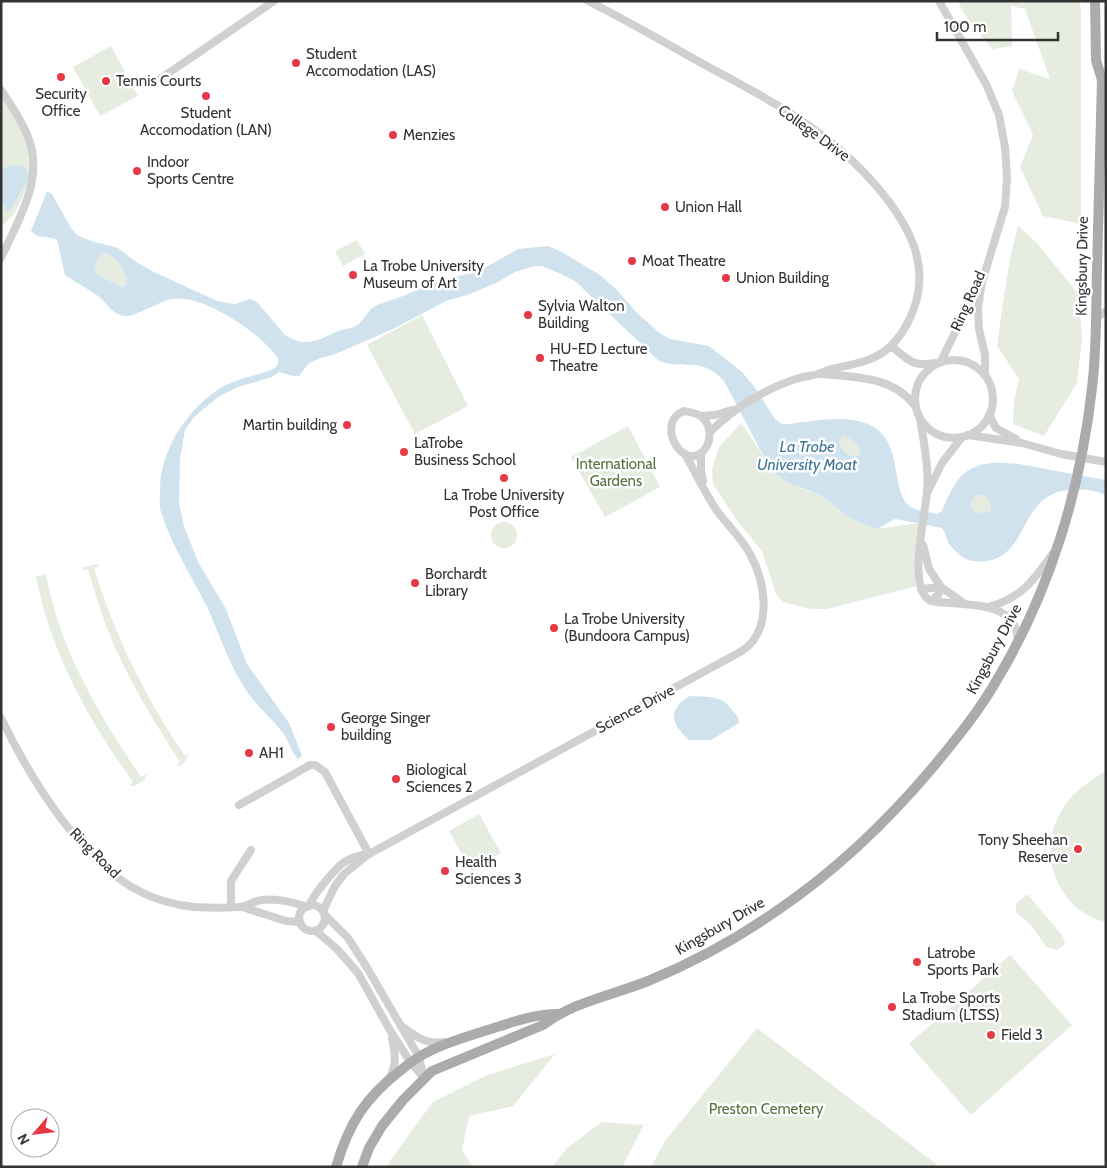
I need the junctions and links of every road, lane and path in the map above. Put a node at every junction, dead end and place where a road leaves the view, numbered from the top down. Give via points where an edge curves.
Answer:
1 (274, 1) edge
2 (588, 1) edge
3 (939, 1) edge
4 (1095, 1) edge
5 (1104, 75) edge
6 (154, 83) dead end
7 (1, 90) edge
8 (1099, 194) junction
9 (1106, 207) edge
10 (995, 240) junction
11 (1, 258) edge
12 (1106, 311) edge
13 (1096, 318) junction
14 (891, 346) junction
15 (938, 362) junction
16 (819, 374) junction
17 (985, 375) junction
18 (915, 406) junction
19 (734, 410) junction
20 (989, 415) junction
21 (701, 416) junction
22 (920, 419) junction
23 (710, 432) junction
24 (965, 436) junction
25 (1022, 443) junction
26 (685, 454) junction
27 (701, 454) junction
28 (1106, 462) edge
29 (927, 493) junction
30 (707, 495) junction
31 (922, 533) junction
32 (1057, 546) junction
33 (941, 587) junction
34 (921, 588) junction
35 (931, 601) junction
36 (967, 605) junction
37 (988, 607) junction
38 (1018, 641) junction
39 (1, 718) edge
40 (239, 805) dead end
41 (251, 850) dead end
42 (370, 854) junction
43 (337, 867) junction
44 (344, 874) junction
45 (308, 906) junction
46 (231, 907) junction
47 (242, 907) junction
48 (324, 913) junction
49 (300, 922) junction
50 (316, 931) junction
51 (558, 1014) junction
52 (400, 1024) junction
53 (391, 1032) junction
54 (460, 1039) junction
55 (415, 1060) junction
56 (390, 1079) junction
57 (424, 1079) junction
58 (336, 1167) edge
59 (362, 1167) edge

1 - 6 street
2 - 14 street, College Drive via 757,92 801,120 856,163 879,189 909,234 920,274 913,311
3 - 10 street, Ring Road via 986,84 999,115 1007,177 1006,207
4 - 5 main road, Kingsbury Drive via 1096,60
5 - 8 main road, Kingsbury Drive
7 - 11 street via 29,139 34,169 29,195
8 - 9 street
8 - 13 main road, Kingsbury Drive
10 - 15 street, Ring Road via 964,314
10 - 17 street, Ring Road via 978,308
12 - 13 street
13 - 32 main road, Kingsbury Drive via 1092,386 1080,469
14 - 15 street via 914,364
14 - 16 street, College Drive via 876,357
15 - 17 street via 965,361
15 - 18 street via 918,381
16 - 18 street, College Drive via 878,381 904,393
16 - 19 street, College Drive via 791,380
17 - 20 street via 993,399
18 - 22 street
19 - 21 street, College Drive
19 - 23 street, College Drive
20 - 24 street via 977,430
20 - 25 street via 996,428
21 - 23 street
21 - 26 street via 684,411 677,413 671,424 673,439
22 - 24 street via 926,427 943,436
22 - 29 street via 927,462
23 - 27 street via 707,446
24 - 25 street
24 - 29 street via 942,463
25 - 28 street
26 - 27 street
26 - 30 street, Science Drive
27 - 30 street, Science Drive via 700,471
29 - 31 street
30 - 42 street, Science Drive via 750,553 756,568 764,613 760,632 752,644
31 - 33 street via 926,561
31 - 34 street via 919,557
32 - 37 street via 1020,593
32 - 38 main road, Kingsbury Drive
33 - 34 street
33 - 35 street
33 - 36 street
34 - 35 street
35 - 36 street
36 - 37 street
37 - 38 street via 1011,620
38 - 51 main road, Kingsbury Drive via 983,702 949,748 868,838 818,881 751,928 700,956 648,981
39 - 46 street, Ring Road via 48,800 103,866 154,898 196,907
40 - 42 street via 310,765 316,765 325,772
41 - 46 street via 231,881
42 - 43 street, Science Drive via 353,857
42 - 44 street, Science Drive
43 - 44 street
43 - 45 street, Science Drive
44 - 48 street, Science Drive via 335,886
45 - 47 street, Ring Road via 262,900
45 - 48 street via 318,907
45 - 49 street via 300,915
46 - 47 street, Ring Road
47 - 49 street, Ring Road via 286,921
48 - 50 street via 324,924
48 - 52 street via 348,938
49 - 50 street via 307,930
50 - 53 street via 358,972
51 - 54 main road, Kingsbury Drive via 527,1018
51 - 57 main road, Kingsbury Drive via 543,1024 440,1067
52 - 54 street via 416,1038 435,1044
52 - 55 street
53 - 55 street
53 - 56 street via 395,1068
54 - 55 main road, Kingsbury Drive
55 - 56 main road, Kingsbury Drive
55 - 57 street
56 - 58 main road, Kingsbury Drive via 357,1116 344,1141
57 - 59 main road, Kingsbury Drive via 382,1126

